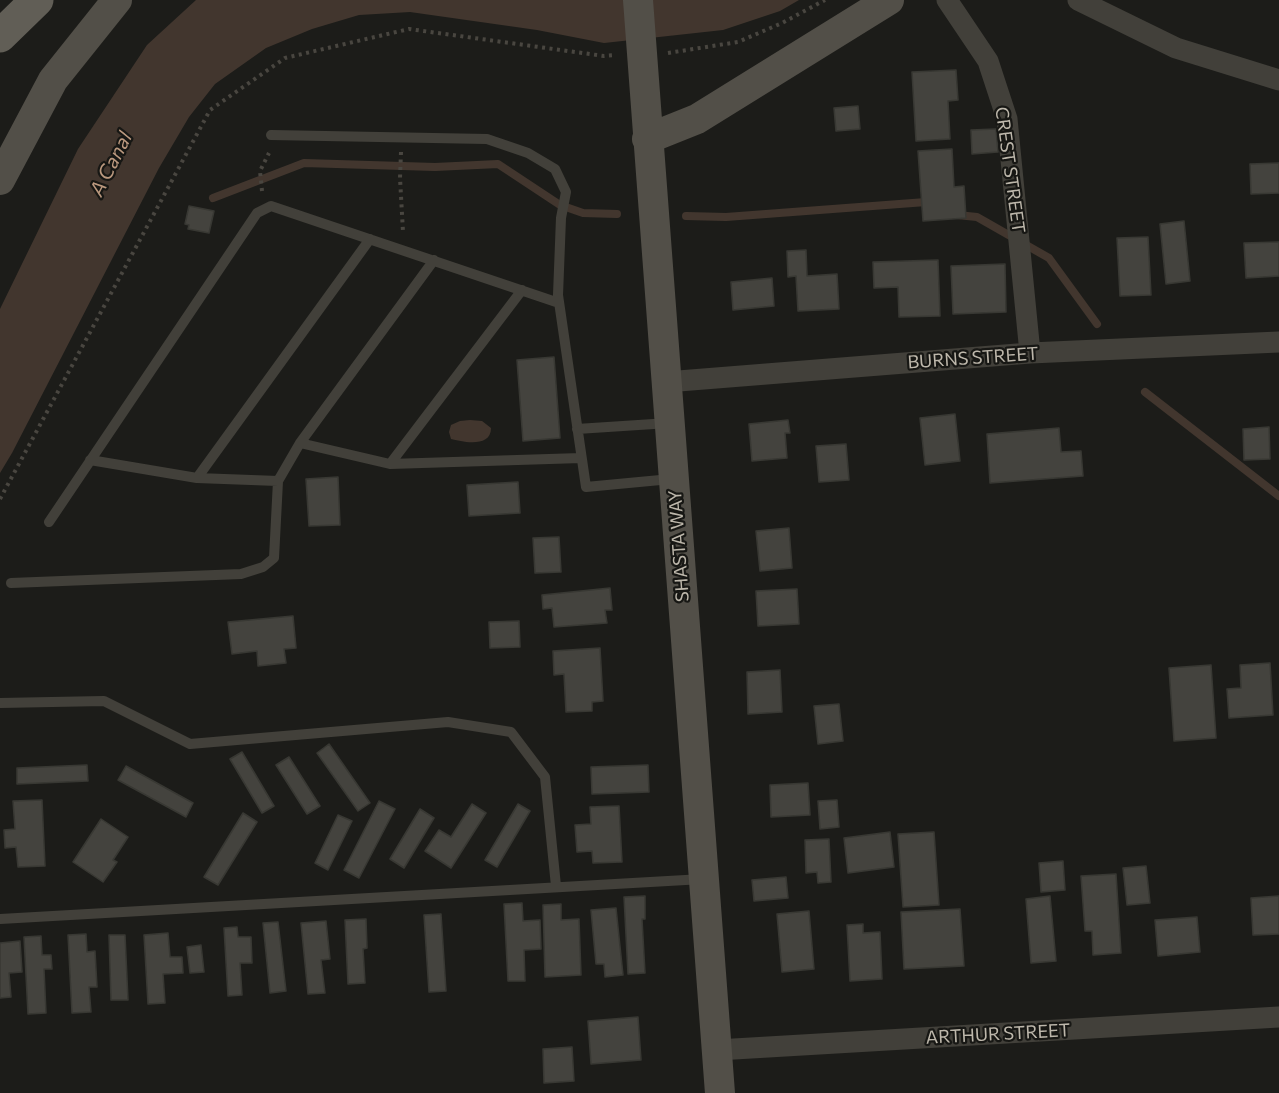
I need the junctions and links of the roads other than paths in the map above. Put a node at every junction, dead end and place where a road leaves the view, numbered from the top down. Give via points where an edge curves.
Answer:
1 (37, 0) edge
2 (117, 0) edge
3 (638, 0) edge
4 (888, 0) edge
5 (947, 0) edge
6 (1078, 0) edge
7 (0, 36) edge
8 (1279, 80) edge
9 (271, 135) dead end
10 (647, 139) junction
11 (0, 180) edge
12 (370, 239) junction
13 (434, 260) junction
14 (522, 290) junction
15 (559, 303) junction
16 (1279, 342) edge
17 (1030, 353) junction
18 (666, 382) junction
19 (669, 423) junction
20 (577, 429) junction
21 (300, 443) junction
22 (581, 458) junction
23 (90, 460) junction
24 (390, 464) junction
25 (197, 478) junction
26 (674, 479) junction
27 (278, 481) junction
28 (49, 522) dead end
29 (11, 583) dead end
30 (0, 703) edge
31 (703, 879) junction
32 (556, 886) junction
33 (0, 919) edge
34 (1279, 1017) edge
35 (717, 1050) junction
36 (720, 1093) edge

1 - 7 main road
2 - 11 main road via 53,80
3 - 10 main road, SHASTA WAY
4 - 10 main road via 697,119
5 - 17 street, CREST STREET via 988,61 1006,119
6 - 8 street via 1176,48
9 - 15 lane via 487,139 528,153 555,170 566,192 561,218
10 - 18 main road, SHASTA WAY
12 - 13 lane
12 - 23 lane via 271,206 257,213
12 - 25 lane
13 - 14 lane
13 - 21 lane
14 - 15 lane
14 - 24 lane
15 - 20 lane
16 - 17 street, BURNS STREET
17 - 18 street, BURNS STREET
18 - 19 main road, SHASTA WAY
19 - 20 lane
19 - 26 main road, SHASTA WAY
20 - 22 lane
21 - 24 lane
21 - 27 lane
22 - 24 lane
22 - 26 lane via 586,487
23 - 25 lane
23 - 28 lane
25 - 27 lane
26 - 31 main road, SHASTA WAY
27 - 29 lane via 274,558 263,567 241,574
30 - 32 lane via 104,701 190,744 448,722 511,732 545,777
31 - 32 lane
31 - 35 main road, SHASTA WAY
32 - 33 lane
34 - 35 street, ARTHUR STREET
35 - 36 main road, SHASTA WAY

